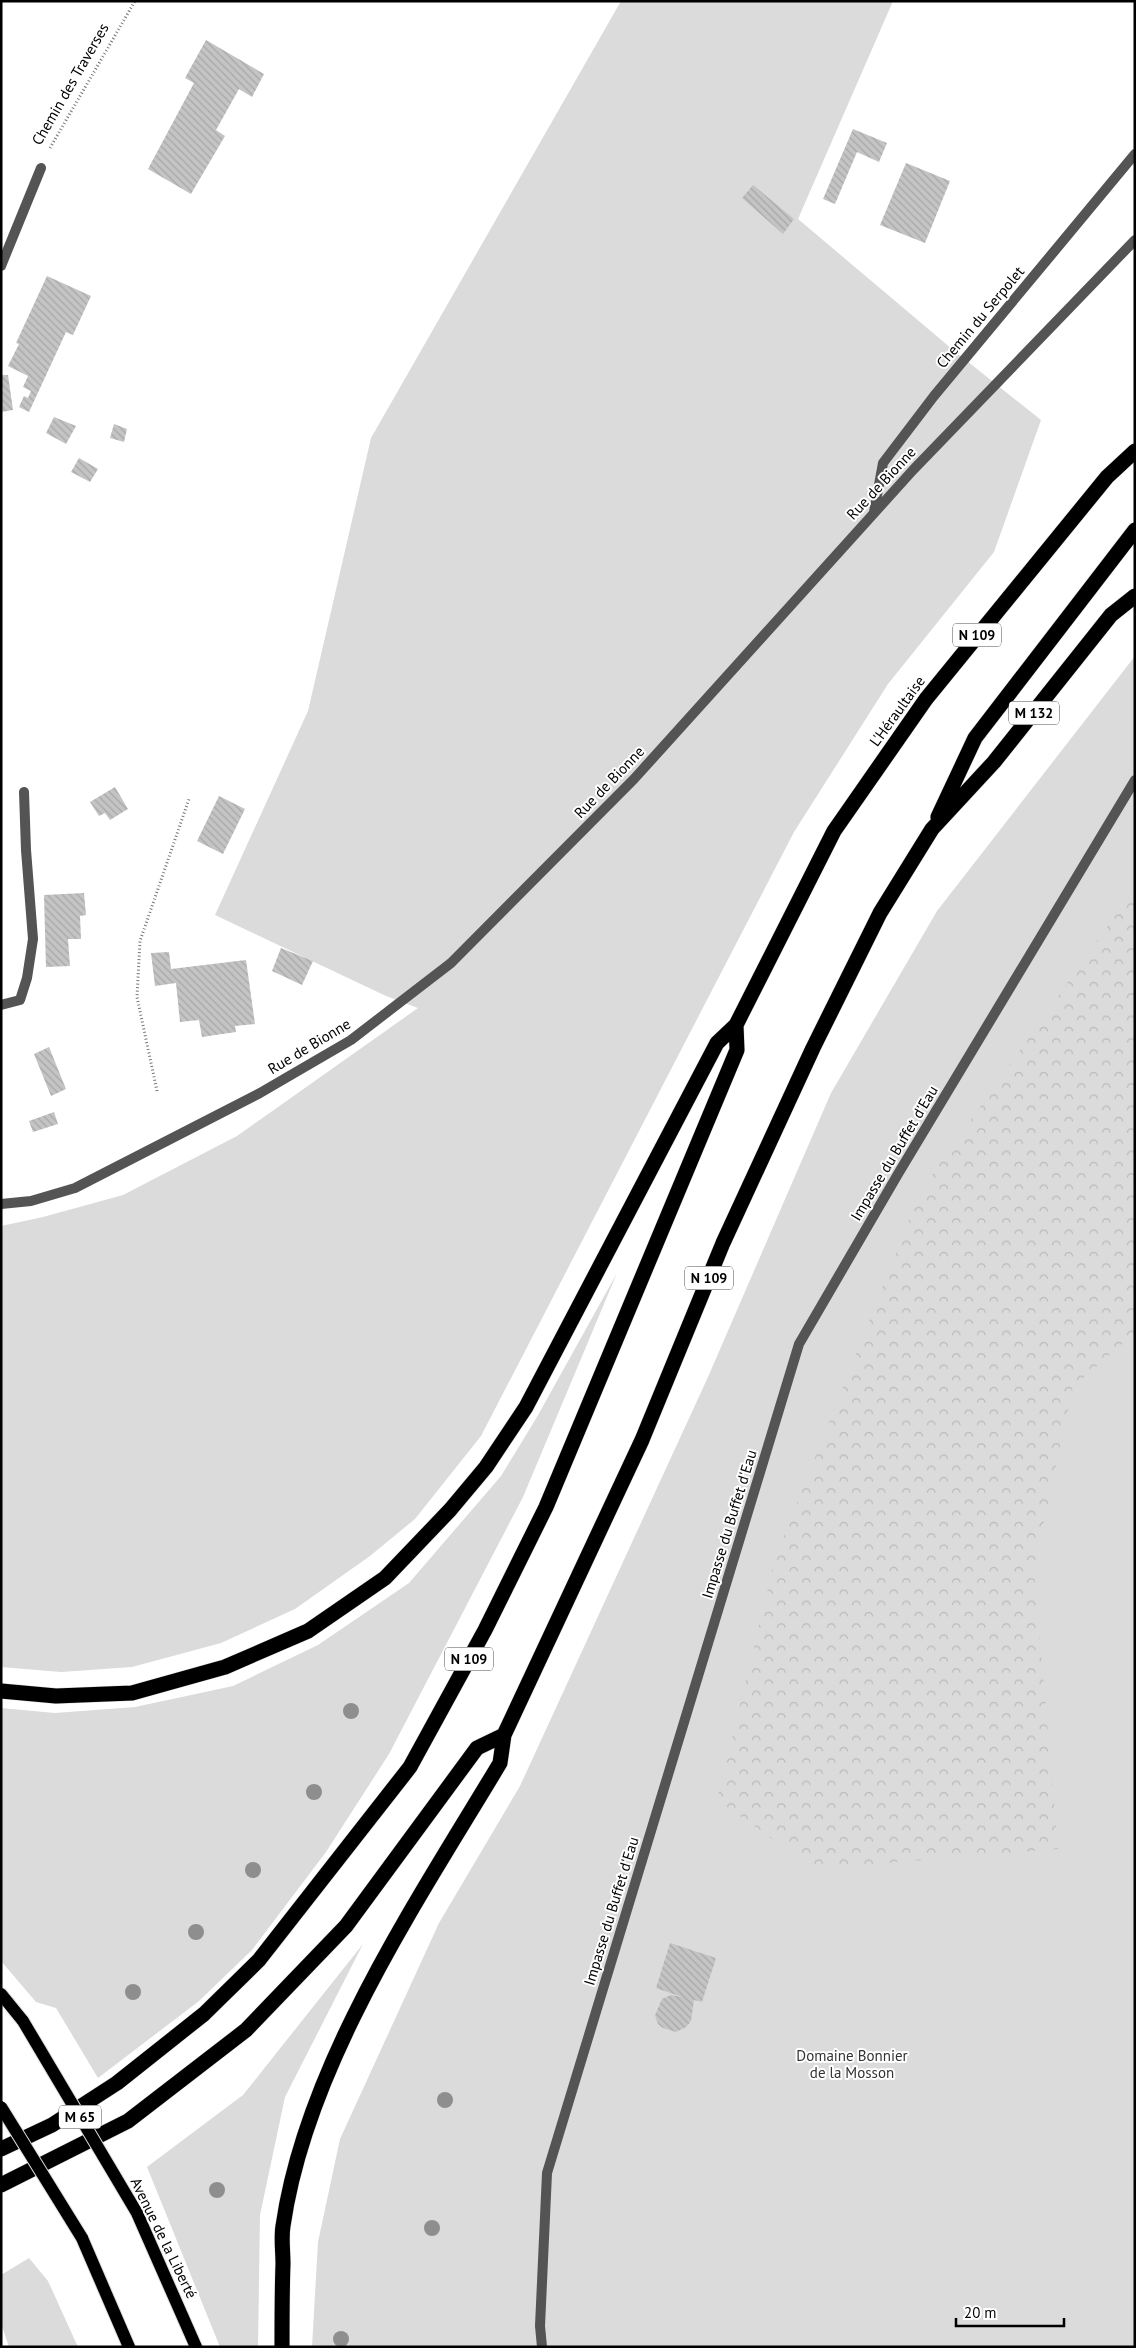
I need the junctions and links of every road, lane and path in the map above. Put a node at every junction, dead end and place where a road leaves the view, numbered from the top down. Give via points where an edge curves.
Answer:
1 (135, 1) edge
2 (1135, 154) edge
3 (41, 168) joint
4 (1135, 240) edge
5 (1, 266) edge
6 (1135, 451) edge
7 (874, 513) junction
8 (1135, 530) edge
9 (1135, 596) edge
10 (1135, 780) edge
11 (24, 792) dead end
12 (190, 799) dead end
13 (932, 829) junction
14 (1, 1005) edge
15 (736, 1025) junction
16 (157, 1091) dead end
17 (1, 1204) edge
18 (1, 1691) edge
19 (504, 1735) junction
20 (1, 1994) edge
21 (1, 2107) edge
22 (1, 2149) edge
23 (1, 2185) edge
24 (129, 2347) edge
25 (196, 2347) edge
26 (282, 2347) edge
27 (542, 2347) edge

1 - 3 path, Chemin des Traverses via 54,137
2 - 7 street, Chemin du Serpolet via 934,396 883,463
3 - 5 street, Chemin des Traverses
4 - 7 street, Rue de Bionne
6 - 15 highway, L'Héraultaise / N 109 via 1107,477 915,714 834,831
7 - 17 street, Rue de Bionne via 634,779 451,963 351,1040 260,1093 75,1188 31,1201
8 - 13 highway, N 109 via 975,738
9 - 13 highway, M 132 via 1111,615 994,762
10 - 27 street, Impasse du Buffet d'Eau via 799,1344 547,2173 540,2326
11 - 14 street via 33,939 20,1000
12 - 16 path via 140,941 137,997
13 - 19 highway, N 109 via 880,913 813,1048 723,1243 642,1440
15 - 18 highway, N 109 via 717,1043 526,1407 474,1481 385,1578 308,1631 225,1667 132,1693 56,1696
15 - 22 highway, N 109 via 737,1050 546,1507 485,1630 410,1767 260,1960 204,2014 117,2083 52,2125
19 - 23 highway via 477,1748 346,1926 246,2030 128,2121
19 - 26 highway, N 109 via 500,1763 390,1948 345,2034 311,2117 283,2227
20 - 25 main road, Avenue de la Liberté / M 65, bridge via 23,2021 137,2213
21 - 24 main road, bridge via 82,2238

